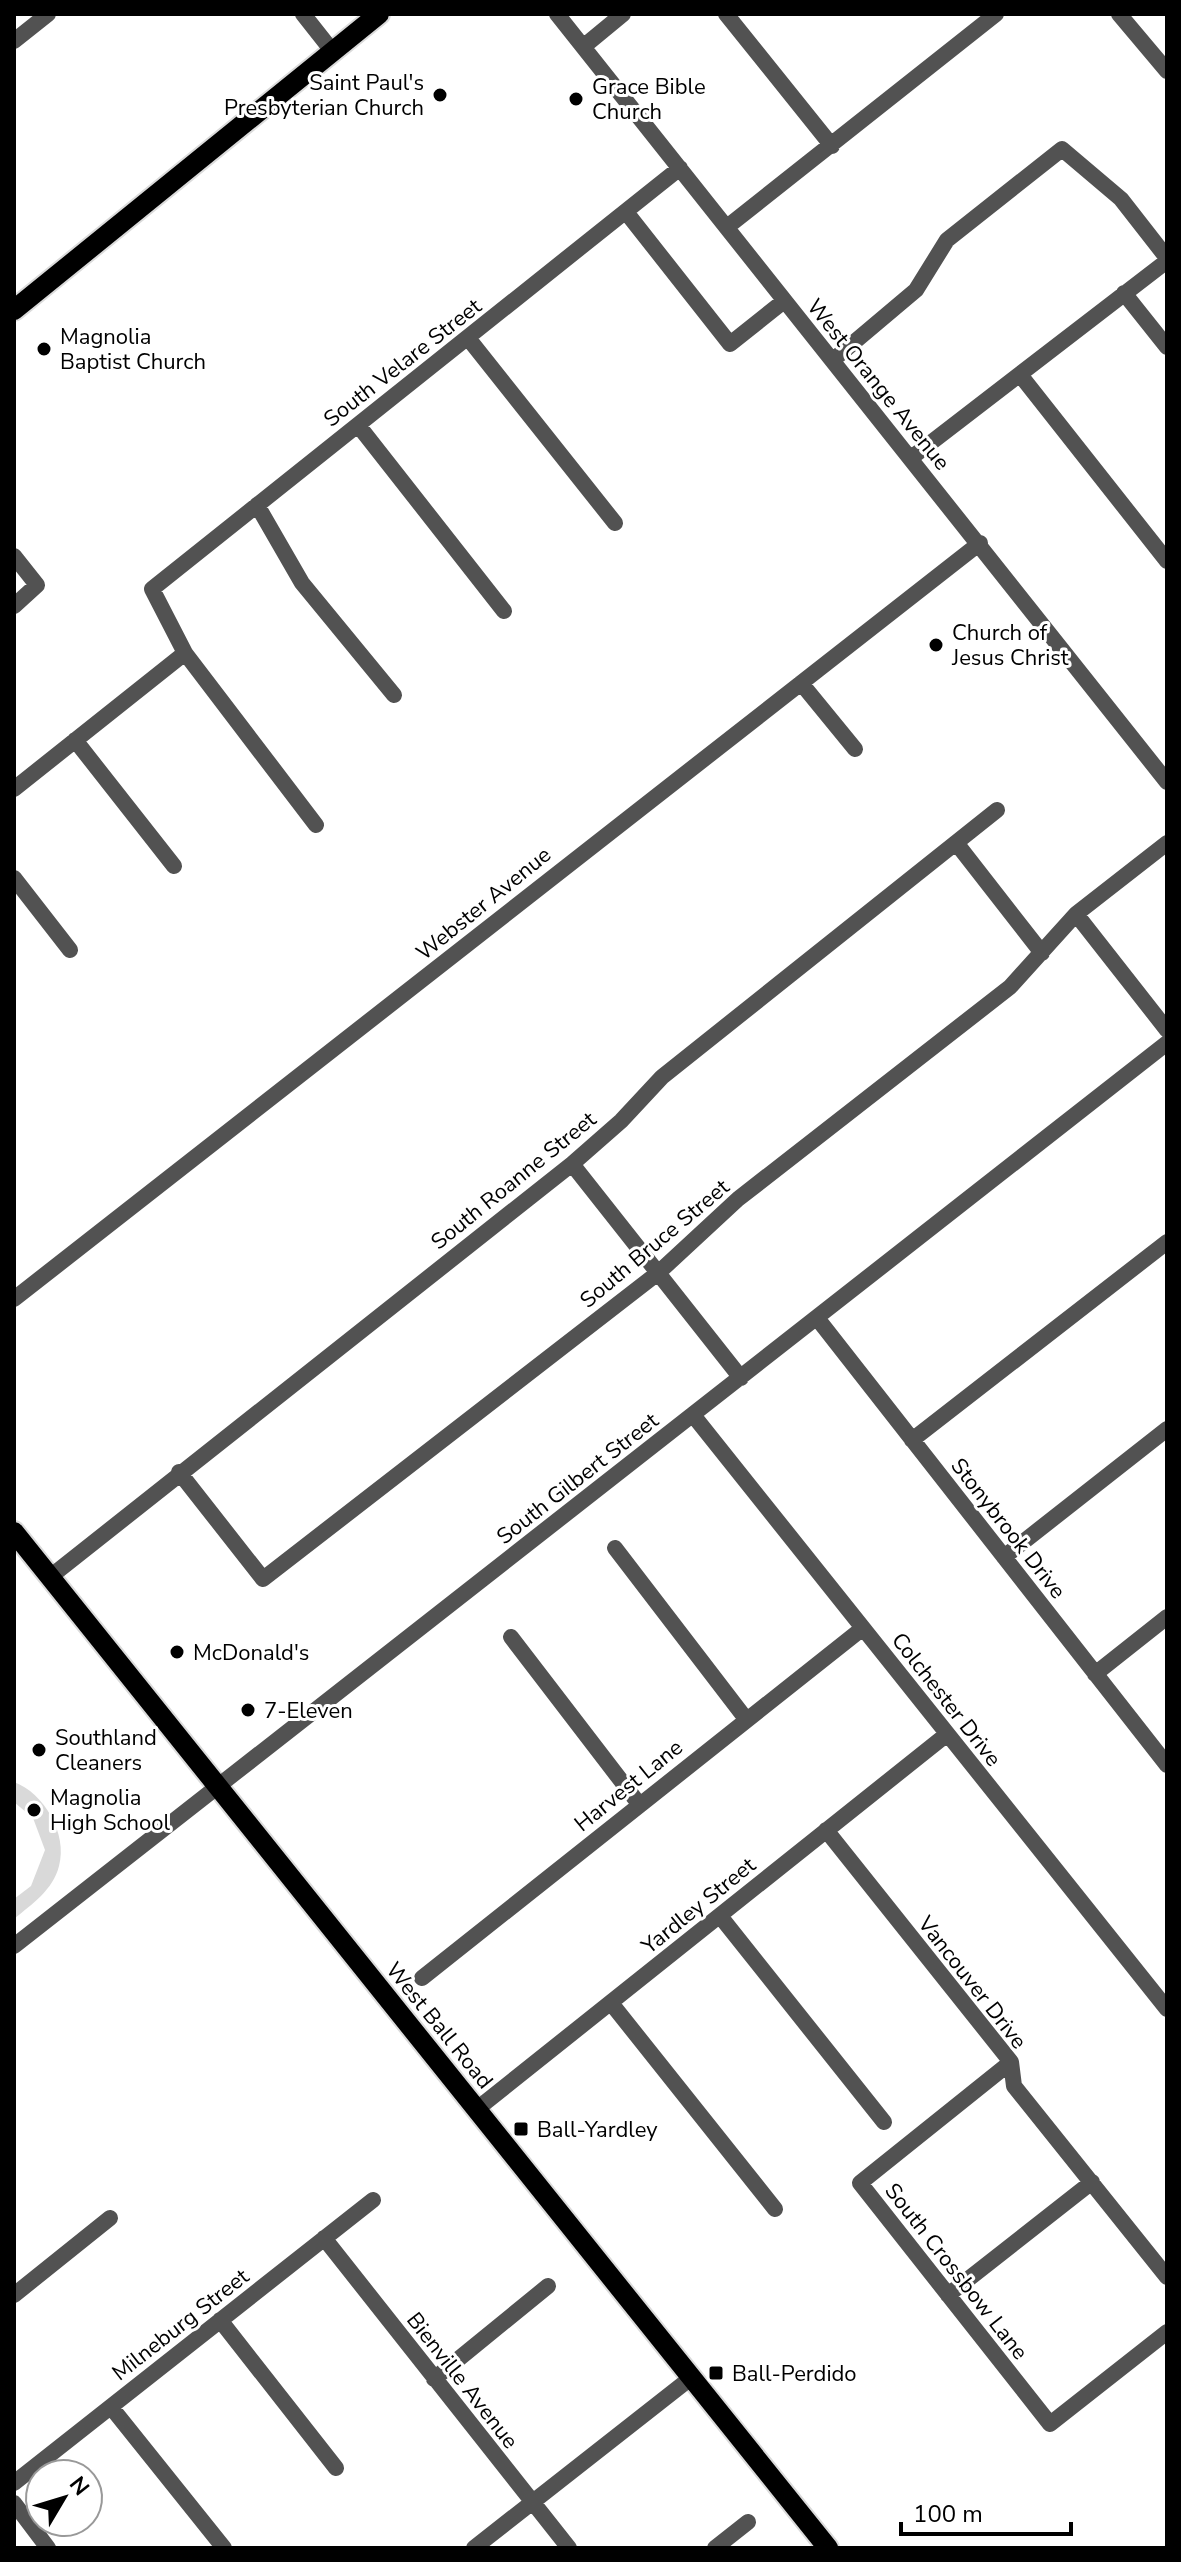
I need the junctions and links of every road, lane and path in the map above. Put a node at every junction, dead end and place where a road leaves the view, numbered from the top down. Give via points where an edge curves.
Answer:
1 (48, 14) edge
2 (303, 14) edge
3 (379, 14) edge
4 (557, 14) edge
5 (623, 14) edge
6 (726, 14) edge
7 (996, 14) edge
8 (1119, 14) edge
9 (14, 41) edge
10 (583, 47) junction
11 (333, 52) junction
12 (1167, 71) edge
13 (832, 146) junction
14 (680, 168) junction
15 (626, 212) junction
16 (727, 227) junction
17 (1167, 259) edge
18 (1124, 293) junction
19 (784, 301) junction
20 (14, 310) edge
21 (468, 338) junction
22 (1167, 347) edge
23 (833, 360) junction
24 (1021, 376) junction
25 (358, 425) junction
26 (911, 458) junction
27 (257, 505) junction
28 (615, 523) dead end
29 (980, 543) junction
30 (14, 556) edge
31 (1167, 561) edge
32 (14, 606) edge
33 (504, 611) dead end
34 (185, 653) junction
35 (801, 683) junction
36 (394, 695) dead end
37 (75, 740) junction
38 (855, 749) dead end
39 (1167, 782) edge
40 (14, 789) edge
41 (997, 810) dead end
42 (316, 825) dead end
43 (1167, 843) edge
44 (957, 844) junction
45 (174, 866) dead end
46 (14, 878) edge
47 (1076, 914) junction
48 (70, 950) dead end
49 (1042, 953) junction
50 (1167, 1030) edge
51 (1167, 1043) edge
52 (572, 1164) junction
53 (1167, 1242) edge
54 (658, 1273) junction
55 (14, 1299) edge
56 (817, 1318) junction
57 (741, 1378) junction
58 (693, 1415) junction
59 (1167, 1429) edge
60 (912, 1440) junction
61 (179, 1472) junction
62 (14, 1532) edge
63 (615, 1548) dead end
64 (1004, 1557) junction
65 (50, 1577) junction
66 (1167, 1617) edge
67 (863, 1628) junction
68 (511, 1637) dead end
69 (1095, 1674) junction
70 (746, 1719) junction
71 (946, 1735) junction
72 (1167, 1765) edge
73 (218, 1788) junction
74 (639, 1804) junction
75 (826, 1830) junction
76 (720, 1916) junction
77 (14, 1946) edge
78 (422, 1978) dead end
79 (611, 2003) junction
80 (1167, 2009) edge
81 (1011, 2062) junction
82 (477, 2109) junction
83 (884, 2122) dead end
84 (1092, 2182) junction
85 (373, 2200) dead end
86 (775, 2209) dead end
87 (110, 2218) dead end
88 (324, 2238) junction
89 (1167, 2277) edge
90 (548, 2286) dead end
91 (14, 2295) edge
92 (948, 2295) junction
93 (220, 2320) junction
94 (1167, 2332) edge
95 (692, 2377) junction
96 (434, 2379) junction
97 (111, 2407) junction
98 (336, 2468) dead end
99 (14, 2483) edge
100 (14, 2503) edge
101 (532, 2503) junction
102 (748, 2522) dead end
103 (48, 2548) edge
104 (224, 2548) edge
105 (474, 2548) edge
106 (569, 2548) edge
107 (715, 2548) edge
108 (828, 2548) edge

1 - 9 street
2 - 11 street
3 - 11 main road
4 - 10 street, West Orange Avenue
5 - 10 street
6 - 13 street
7 - 13 street
8 - 12 street
10 - 14 street, West Orange Avenue
11 - 20 main road
13 - 16 street
14 - 15 street, South Velare Street
14 - 16 street, West Orange Avenue
15 - 19 street via 730,344
15 - 21 street, South Velare Street
16 - 19 street, West Orange Avenue
17 - 18 street
17 - 23 street via 1121,199 1062,149 947,240 916,290
18 - 22 street
18 - 24 street
19 - 23 street, West Orange Avenue
21 - 25 street, South Velare Street
21 - 28 street
23 - 26 street, West Orange Avenue
24 - 26 street
24 - 31 street
25 - 27 street, South Velare Street
25 - 33 street
26 - 29 street, West Orange Avenue
27 - 34 street, South Velare Street via 152,589
27 - 36 street via 302,583
29 - 35 street, Webster Avenue
29 - 39 street, West Orange Avenue
30 - 32 street via 37,585
34 - 37 street
34 - 42 street
35 - 38 street
35 - 55 street, Webster Avenue
37 - 40 street
37 - 45 street
41 - 44 street, South Roanne Street
43 - 47 street, South Bruce Street
44 - 49 street
44 - 52 street, South Roanne Street via 662,1077
46 - 48 street
47 - 49 street, South Bruce Street
47 - 50 street
49 - 54 street, South Bruce Street via 1010,987 738,1199
51 - 56 street, South Gilbert Street
52 - 54 street
52 - 61 street, South Roanne Street
53 - 60 street
54 - 57 street
54 - 61 street, South Bruce Street via 263,1579
56 - 57 street, South Gilbert Street
56 - 60 street, Stonybrook Drive
57 - 58 street, South Gilbert Street
58 - 67 street, Colchester Drive
58 - 73 street, South Gilbert Street
59 - 64 street
60 - 64 street, Stonybrook Drive
61 - 65 street, South Roanne Street
62 - 65 main road, West Ball Road
63 - 70 street
64 - 69 street, Stonybrook Drive
65 - 73 main road, West Ball Road
66 - 69 street
67 - 70 street, Harvest Lane
67 - 71 street, Colchester Drive
68 - 74 street
69 - 72 street, Stonybrook Drive
70 - 74 street, Harvest Lane
71 - 75 street, Yardley Street
71 - 80 street, Colchester Drive
73 - 77 street, South Gilbert Street
73 - 82 main road, West Ball Road
74 - 78 street, Harvest Lane
75 - 76 street, Yardley Street
75 - 81 street, Vancouver Drive
76 - 79 street, Yardley Street
76 - 83 street
79 - 82 street, Yardley Street
79 - 86 street
81 - 84 street, Vancouver Drive via 1014,2086
81 - 92 street, South Crossbow Lane via 860,2183
82 - 95 main road, West Ball Road
84 - 89 street, Vancouver Drive
84 - 92 street
85 - 88 street, Milneburg Street
87 - 91 street
88 - 93 street, Milneburg Street
88 - 96 street, Bienville Avenue
90 - 96 street
92 - 94 street, South Crossbow Lane via 1050,2424
93 - 97 street, Milneburg Street
93 - 98 street
95 - 101 street
95 - 108 main road, West Ball Road
96 - 101 street, Bienville Avenue
97 - 99 street, Milneburg Street
97 - 104 street
100 - 103 street
101 - 105 street
101 - 106 street, Bienville Avenue
102 - 107 street

